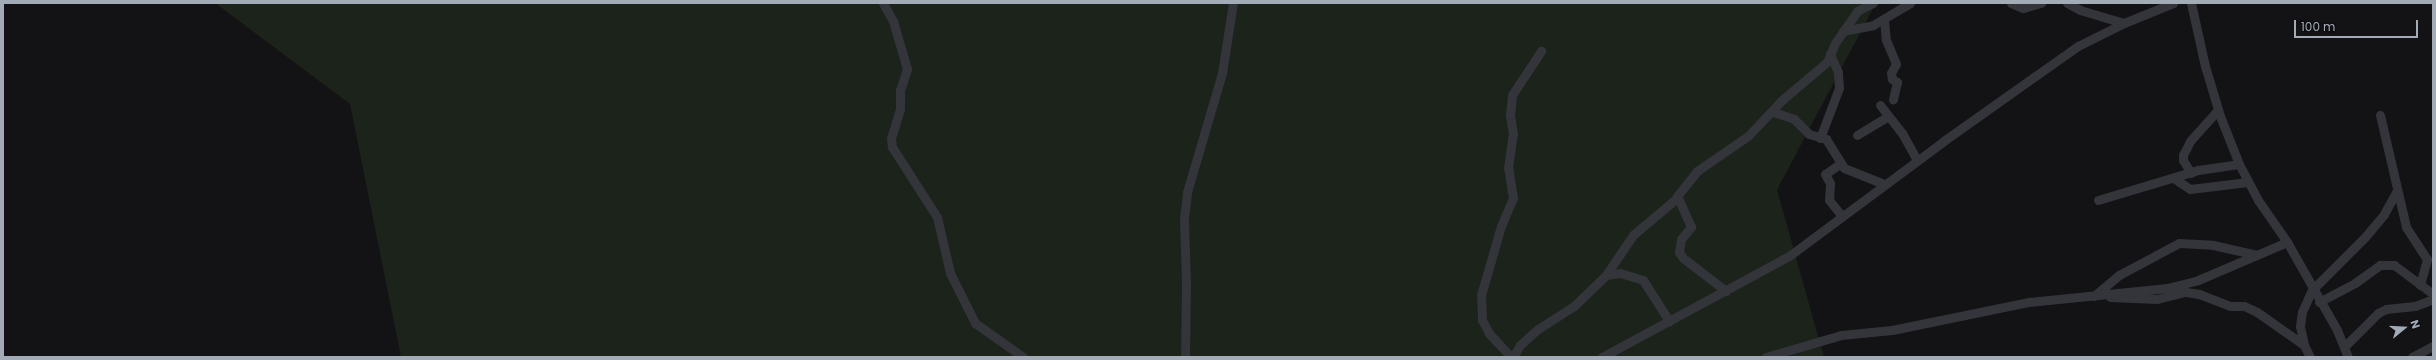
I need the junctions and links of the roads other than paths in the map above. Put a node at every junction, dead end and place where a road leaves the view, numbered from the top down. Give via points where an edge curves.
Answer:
1 (884, 3) edge
2 (1233, 3) edge
3 (1873, 3) edge
4 (1910, 3) edge
5 (2011, 3) edge
6 (2041, 3) edge
7 (2067, 3) edge
8 (2174, 3) edge
9 (2191, 3) edge
10 (1884, 19) junction
11 (2124, 22) junction
12 (1843, 31) junction
13 (1541, 51) dead end
14 (1830, 54) junction
15 (1893, 100) dead end
16 (1880, 105) dead end
17 (2218, 110) junction
18 (1773, 112) junction
19 (2380, 114) dead end
20 (1887, 117) junction
21 (1857, 135) dead end
22 (1820, 138) junction
23 (1917, 160) junction
24 (1841, 163) junction
25 (2239, 164) junction
26 (2191, 173) junction
27 (2175, 179) junction
28 (2248, 182) junction
29 (1884, 184) junction
30 (2397, 191) junction
31 (1677, 198) junction
32 (2098, 200) dead end
33 (1842, 216) junction
34 (2287, 242) junction
35 (2257, 255) junction
36 (1606, 275) junction
37 (2420, 286) junction
38 (2312, 290) junction
39 (1726, 292) junction
40 (2433, 294) edge
41 (2093, 296) junction
42 (2083, 299) junction
43 (2433, 300) edge
44 (2319, 302) junction
45 (1669, 321) junction
46 (2304, 345) junction
47 (2433, 346) edge
48 (2344, 347) junction
49 (1798, 348) junction
50 (1023, 357) edge
51 (1185, 357) edge
52 (1512, 357) edge
53 (1602, 357) edge
54 (1766, 357) edge
55 (1794, 357) edge
56 (2310, 357) edge
57 (2348, 357) edge
58 (2412, 357) edge

1 - 50 street via 890,14 907,70 901,86 900,109 891,138 892,147 937,217 950,273 975,323
2 - 51 street via 1222,73 1187,192 1184,218
3 - 12 street via 1857,11
4 - 10 street
5 - 6 street via 2023,8
7 - 11 street via 2080,10
8 - 11 street
9 - 17 street
10 - 12 street via 1864,28
10 - 15 street via 1886,40 1896,64 1891,73 1897,82
11 - 23 street via 2078,46
12 - 14 street
13 - 52 street via 1512,95 1510,115 1513,134 1508,168 1513,198 1501,226 1481,295 1482,320 1489,333
14 - 18 street via 1822,67 1785,98
14 - 22 street via 1838,72 1839,88
16 - 20 street
17 - 25 street
17 - 26 street via 2190,141 2183,155 2183,160
18 - 22 street via 1794,119 1809,134
18 - 31 street via 1748,136 1697,171
19 - 30 street
20 - 21 street
20 - 23 street via 1902,133
22 - 24 street via 1826,139
23 - 29 street
24 - 29 street via 1848,171
24 - 33 street via 1825,174 1830,183 1829,200
25 - 26 street
25 - 28 street
26 - 27 street
27 - 28 street via 2190,190
27 - 32 street
28 - 34 street
29 - 33 street
30 - 37 street via 2410,237 2427,259
30 - 38 street via 2384,214 2365,237
31 - 36 street via 1633,236
31 - 39 street via 1690,227 1681,239 1679,252
33 - 39 street via 1789,256
34 - 35 street
34 - 38 street
35 - 41 street via 2198,280 2167,288
35 - 41 street via 2213,245 2179,243 2119,275
36 - 45 street via 1620,272 1643,280
36 - 52 street via 1568,312 1529,336
37 - 40 street
37 - 44 street via 2394,265 2380,265 2355,284
38 - 44 street
38 - 46 street via 2302,312 2300,326
39 - 45 street
41 - 42 street
42 - 46 street via 2157,299 2186,292 2199,294 2230,306 2249,308
42 - 49 street via 2029,302 1899,329 1841,335
43 - 48 street via 2415,306 2386,309 2378,313
44 - 48 street
45 - 53 street
46 - 56 street
47 - 58 street
48 - 57 street
49 - 54 street
49 - 55 street

